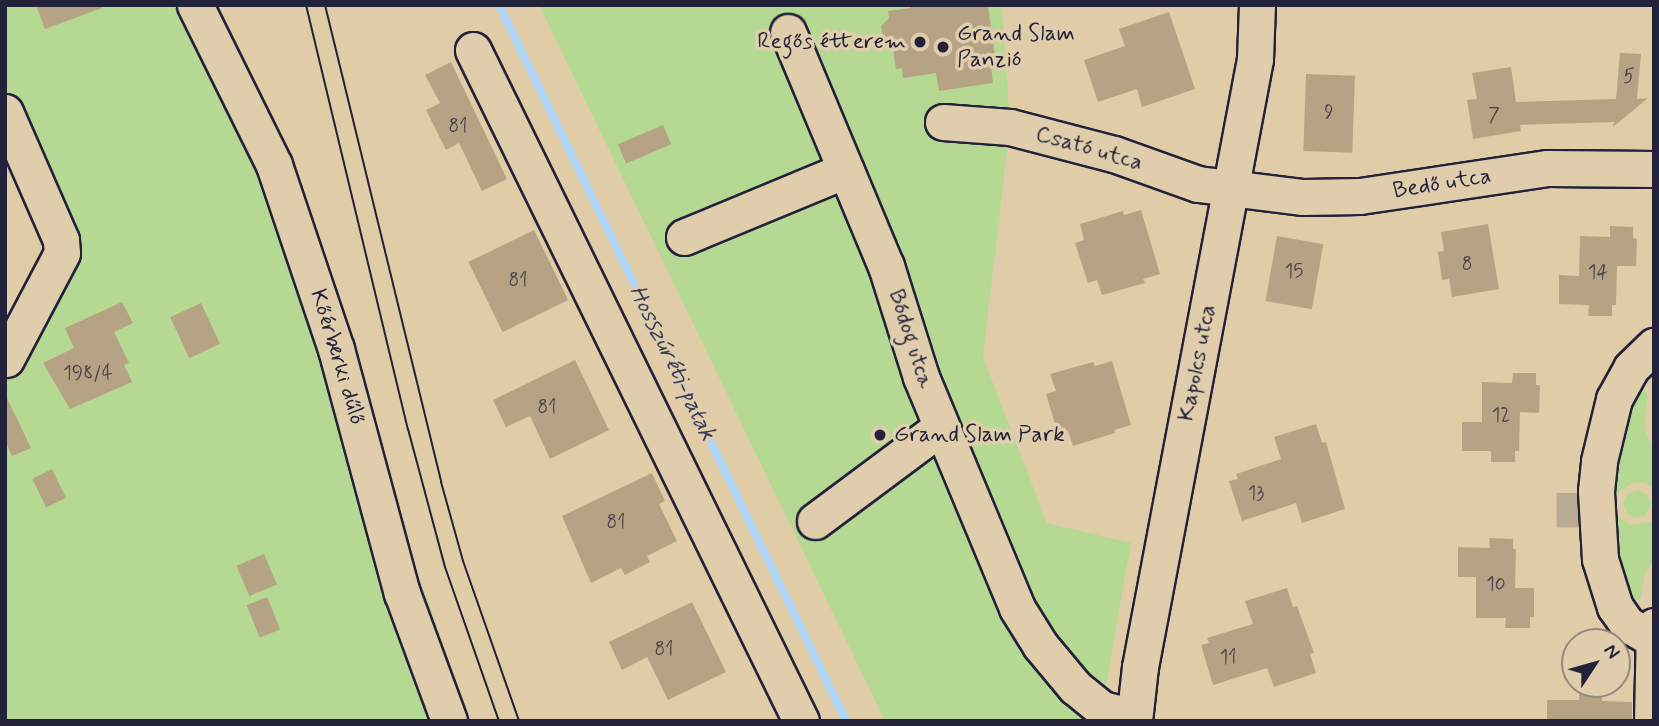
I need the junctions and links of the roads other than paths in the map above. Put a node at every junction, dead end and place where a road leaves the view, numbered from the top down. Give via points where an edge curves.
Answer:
1 (195, 5) edge
2 (1257, 5) edge
3 (789, 32) dead end
4 (473, 50) dead end
5 (5, 113) edge
6 (943, 122) dead end
7 (1654, 169) edge
8 (846, 170) junction
9 (1231, 190) junction
10 (684, 237) dead end
11 (1643, 357) edge
12 (6, 359) edge
13 (942, 427) junction
14 (1574, 480) tunnel mouth
15 (815, 522) dead end
16 (1574, 527) tunnel mouth
17 (1639, 623) edge
18 (1653, 639) edge
19 (1134, 719) edge
20 (449, 721) edge
21 (801, 721) edge
22 (1652, 721) edge

1 - 20 street, Kőérberki dűlő via 274,165 336,349 402,593
2 - 9 street, Kapolcs utca via 1255,59
3 - 8 street, Bódog utca
4 - 21 street
5 - 12 street via 61,240 62,253
6 - 9 street, Csató utca via 1010,127 1114,153 1198,184
7 - 9 street, Bedő utca via 1548,168 1360,196 1303,197
8 - 10 street
8 - 13 street, Bódog utca via 886,266
9 - 19 street, Kapolcs utca
11 - 14 street via 1604,375 1598,383 1582,428
11 - 17 street via 1621,383 1608,420 1596,491 1600,559 1615,607
13 - 15 street
13 - 19 street, Bódog utca via 1006,584 1040,645 1075,687 1102,709
16 - 17 street via 1590,610 1601,624
17 - 18 street
18 - 22 street

